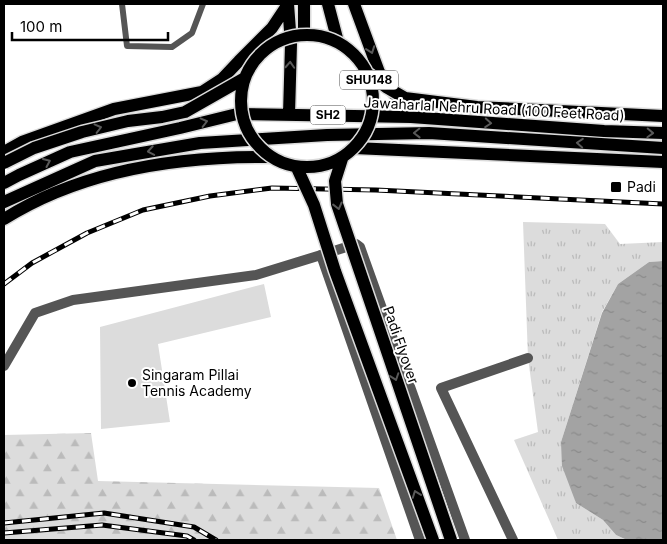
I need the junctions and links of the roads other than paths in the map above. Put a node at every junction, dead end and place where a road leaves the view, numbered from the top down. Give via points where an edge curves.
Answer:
1 (122, 4) edge
2 (203, 4) edge
3 (288, 4) edge
4 (304, 4) edge
5 (328, 4) edge
6 (354, 4) edge
7 (304, 34) junction
8 (338, 42) junction
9 (367, 74) junction
10 (243, 79) junction
11 (157, 100) junction
12 (289, 114) junction
13 (663, 116) edge
14 (411, 117) junction
15 (162, 132) junction
16 (663, 133) edge
17 (354, 148) junction
18 (663, 148) edge
19 (4, 152) edge
20 (270, 157) junction
21 (342, 159) junction
22 (663, 162) edge
23 (4, 163) edge
24 (297, 168) junction
25 (4, 183) edge
26 (4, 202) edge
27 (4, 219) edge
28 (321, 255) junction
29 (528, 358) dead end
30 (4, 366) edge
31 (420, 540) edge
32 (433, 540) edge
33 (451, 540) edge
34 (465, 540) edge
35 (513, 540) edge

1 - 2 lane via 127,46 172,47 192,33
3 - 11 main road via 272,28 222,79 202,92
12 -> 3 main road via 291,44
4 - 7 main road
5 - 8 main road
6 -> 14 main road via 379,72
7 - 8 main road, SHU148, bridge
7 - 10 main road, SHU148, bridge via 284,38 267,47
8 - 9 main road, SHU148, bridge via 355,55
9 - 13 main road, bridge via 405,98 477,107
9 - 17 main road, SHU148, bridge via 373,105 364,136
10 - 20 main road, SHU148, bridge via 240,101 243,123 254,142
23 -> 10 main road, bridge via 34,148 82,132 184,112
11 - 15 main road
11 - 19 main road via 114,109 22,142
12 - 14 main road, Jawaharlal Nehru Road (100 Feet Road) / SH2
15 -> 12 main road, Jawaharlal Nehru Road (100 Feet Road) / SH2 via 237,114
14 -> 16 main road, Jawaharlal Nehru Road (100 Feet Road) / SH2
25 -> 15 main road, Jawaharlal Nehru Road (100 Feet Road) / SH2 via 70,152
17 - 21 main road, SHU148, bridge
17 - 22 main road
18 -> 26 main road, Jawaharlal Nehru Road (100 Feet Road) / SH2 via 429,133 200,143 95,161
20 - 24 main road, SHU148, bridge
20 - 27 main road via 198,159 146,166 91,180 41,199
21 - 24 main road, SHU148, bridge via 320,167
21 -> 33 main road, Padi Flyover, bridge via 335,181 337,204
32 -> 24 main road, bridge via 338,281 314,205
28 - 30 street via 256,275 74,300 34,314
28 - 31 street
28 - 34 street via 356,244 360,247
29 - 35 street via 441,388

